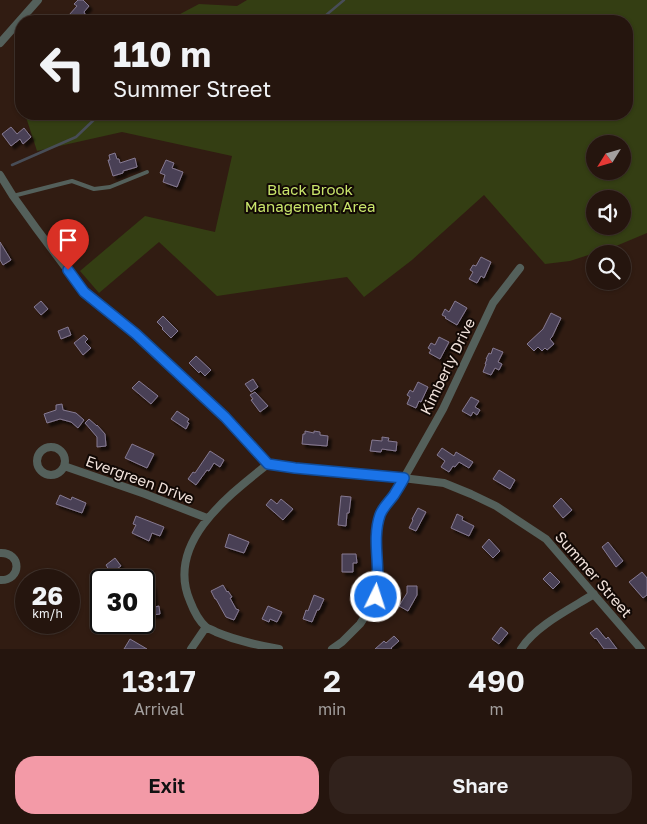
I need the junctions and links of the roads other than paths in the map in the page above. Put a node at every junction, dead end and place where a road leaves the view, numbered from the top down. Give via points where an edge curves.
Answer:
1 (38, 0) edge
2 (24, 15) edge
3 (15, 25) edge
4 (0, 42) edge
5 (147, 172) dead end
6 (0, 176) edge
7 (13, 196) junction
8 (520, 268) dead end
9 (268, 464) junction
10 (64, 466) dead end
11 (404, 478) junction
12 (207, 518) junction
13 (0, 553) edge
14 (0, 580) edge
15 (594, 594) junction
16 (206, 627) junction
17 (191, 649) edge
18 (278, 649) edge
19 (332, 649) edge
20 (521, 649) edge
21 (641, 649) edge

1 - 2 street
3 - 4 street
5 - 7 lane via 110,187 94,189 72,181
6 - 7 street
7 - 9 street via 84,292 136,334 225,417
8 - 11 street, Kimberly Drive via 493,303 443,408
9 - 11 street, Summer Street
9 - 12 street
10 - 12 street, Evergreen Drive
11 - 15 street, Summer Street via 444,483 496,506 546,539
11 - 19 street, Kimberly Drive via 378,520 378,588 373,604 360,624
12 - 16 street via 185,560 184,577 186,592
13 - 14 street via 11,556 16,562 16,571 10,578
15 - 20 street via 538,629
15 - 21 street, Summer Street
16 - 17 street
16 - 18 street via 239,641

